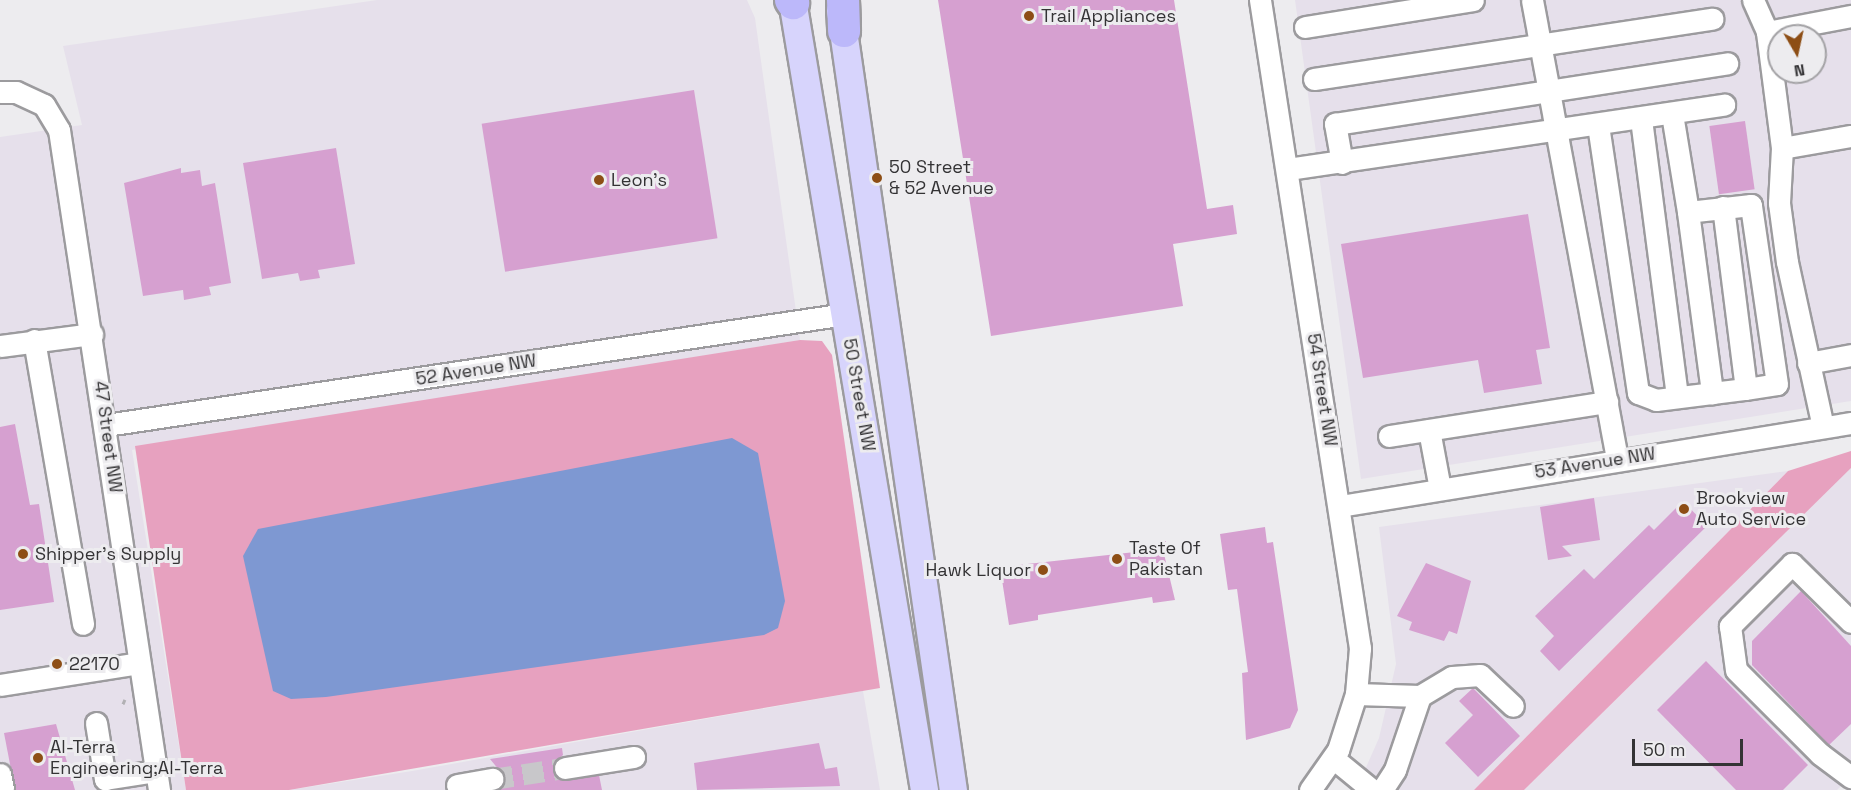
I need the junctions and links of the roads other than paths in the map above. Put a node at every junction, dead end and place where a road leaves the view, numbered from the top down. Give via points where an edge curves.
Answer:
1 (838, 0) edge
2 (843, 0) edge
3 (1260, 0) edge
4 (1473, 0) edge
5 (1532, 0) edge
6 (1753, 0) edge
7 (792, 1) edge
8 (1851, 16) edge
9 (1713, 20) dead end
10 (1809, 24) edge
11 (1305, 27) dead end
12 (844, 31) junction
13 (1767, 32) edge
14 (1540, 44) junction
15 (1727, 63) dead end
16 (1314, 79) dead end
17 (807, 84) junction
18 (1774, 84) edge
19 (1550, 90) junction
20 (0, 92) edge
21 (1724, 105) dead end
22 (1672, 114) junction
23 (1641, 118) junction
24 (1598, 125) junction
25 (1559, 130) junction
26 (1851, 136) edge
27 (1782, 148) junction
28 (1342, 163) junction
29 (1288, 169) junction
30 (1723, 207) junction
31 (1688, 212) junction
32 (881, 307) junction
33 (845, 314) junction
34 (1627, 320) junction
35 (1592, 325) junction
36 (92, 334) junction
37 (34, 340) junction
38 (0, 346) edge
39 (1851, 355) edge
40 (1808, 363) junction
41 (1746, 389) junction
42 (1712, 393) junction
43 (1677, 397) junction
44 (1607, 402) junction
45 (106, 425) junction
46 (1849, 426) edge
47 (1823, 427) junction
48 (1429, 430) junction
49 (1389, 436) dead end
50 (1617, 460) junction
51 (1440, 489) junction
52 (1340, 506) junction
53 (919, 572) junction
54 (1851, 622) edge
55 (83, 624) dead end
56 (139, 663) junction
57 (0, 685) edge
58 (1356, 694) junction
59 (1420, 696) junction
60 (1513, 706) dead end
61 (96, 723) dead end
62 (634, 757) dead end
63 (565, 768) tunnel mouth
64 (1848, 770) edge
65 (0, 774) edge
66 (1322, 774) edge
67 (492, 779) tunnel mouth
68 (158, 781) edge
69 (106, 784) edge
70 (457, 785) dead end
71 (3, 790) edge
72 (924, 790) edge
73 (953, 790) edge
74 (1372, 790) edge
75 (1382, 790) edge

1 - 12 main road, 50 Street NW
2 - 12 highway
3 - 29 street, 54 Street NW
4 - 11 street
5 - 14 street
6 - 13 street
7 - 17 main road, 50 Street NW
8 - 10 street
9 - 14 street
12 - 32 main road, 50 Street NW
14 - 16 street
14 - 19 street
15 - 19 street
17 - 32 main road via 831,142 859,282 870,301
17 - 33 main road, 50 Street NW
18 - 27 street
19 - 25 street
19 - 28 street via 1335,124
20 - 36 street, 47 Street NW via 30,97 44,105 59,130
21 - 22 street
22 - 23 street
22 - 31 street
23 - 24 street
23 - 43 street
24 - 25 street
24 - 34 street
25 - 28 street
25 - 35 street
26 - 27 street
27 - 40 street via 1779,203
28 - 29 street
29 - 52 street, 54 Street NW
30 - 31 street
30 - 41 street
30 - 41 street via 1751,205 1777,384
31 - 42 street
32 - 53 main road, 50 Street NW
33 - 45 street, 52 Avenue NW
33 - 53 main road via 862,323 867,338 891,476
33 - 72 main road, 50 Street NW
34 - 35 street
34 - 43 street via 1638,393 1656,400
35 - 44 street
36 - 37 street
36 - 45 street, 47 Street NW
37 - 38 street
37 - 55 street
39 - 40 street
40 - 47 street
41 - 42 street
42 - 43 street
44 - 48 street
44 - 50 street
45 - 56 street, 47 Street NW
46 - 47 street, 53 Avenue NW
47 - 50 street, 53 Avenue NW
48 - 49 street
48 - 51 street
50 - 51 street, 53 Avenue NW
51 - 52 street, 53 Avenue NW
52 - 58 street, 54 Street NW via 1360,648
53 - 73 main road, 50 Street NW
54 - 64 street via 1792,564 1730,626 1736,670
56 - 57 street
56 - 68 street, 47 Street NW
58 - 59 street
58 - 66 street, 54 Street NW
59 - 60 street via 1452,677 1480,675
59 - 75 street via 1395,770
61 - 69 street
62 - 63 street
65 - 71 street
66 - 74 street
67 - 70 street
68 - 69 street

